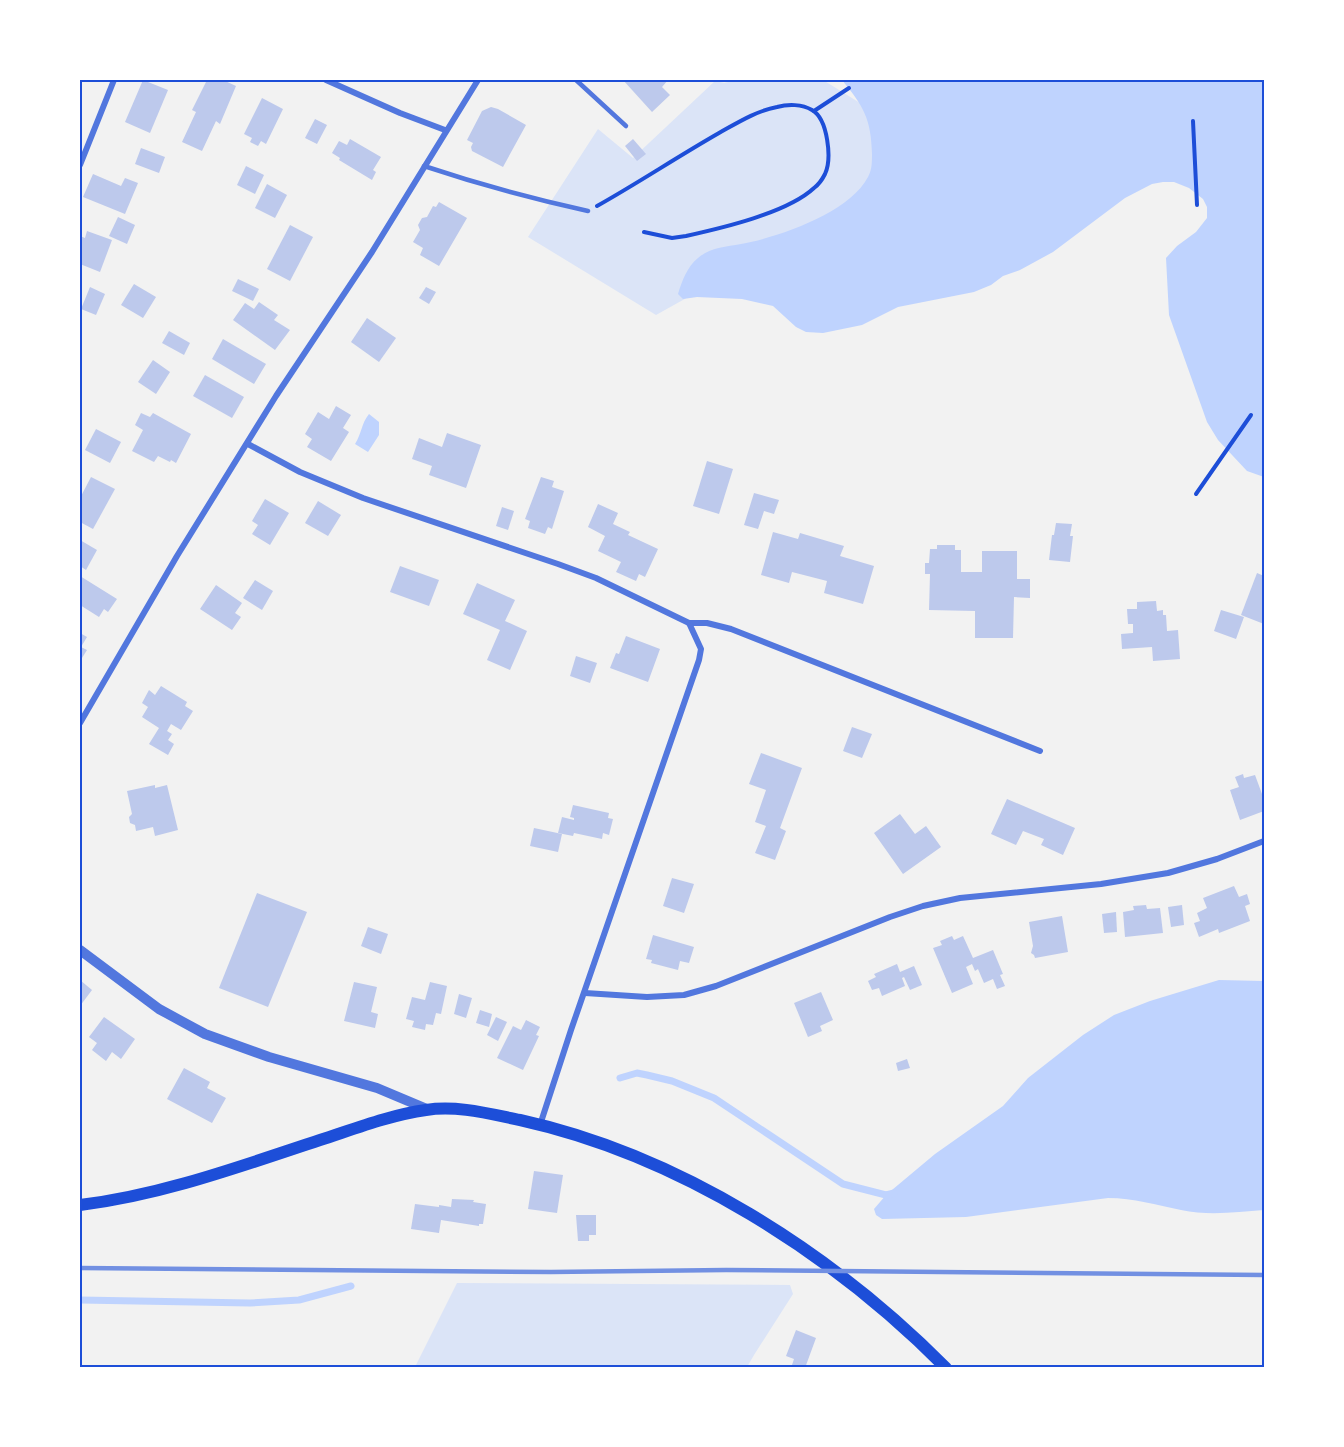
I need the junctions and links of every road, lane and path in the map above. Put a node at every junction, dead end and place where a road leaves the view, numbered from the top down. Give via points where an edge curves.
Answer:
1 (114, 80) edge
2 (326, 80) edge
3 (478, 80) edge
4 (576, 80) edge
5 (849, 88) dead end
6 (814, 111) junction
7 (1193, 121) dead end
8 (626, 126) dead end
9 (445, 130) junction
10 (80, 165) edge
11 (424, 166) junction
12 (1197, 205) dead end
13 (588, 211) joint
14 (644, 232) dead end
15 (1251, 415) dead end
16 (249, 444) junction
17 (1196, 494) dead end
18 (689, 622) junction
19 (80, 723) edge
20 (1040, 751) dead end
21 (1264, 841) edge
22 (80, 950) edge
23 (585, 993) junction
24 (428, 1109) junction
25 (540, 1125) junction
26 (80, 1205) edge
27 (946, 1368) edge

1 - 10 street
2 - 9 street
3 - 9 street
4 - 8 lane
5 - 6 path
6 - 13 path via 797,105 758,112
6 - 14 path via 823,123 828,163 815,188 797,201 686,236 672,238
7 - 12 path
9 - 11 street
11 - 13 lane
11 - 16 street
15 - 17 path
16 - 18 street via 325,483 576,571
16 - 19 street via 177,556
18 - 20 street via 731,629
18 - 23 street via 701,649 699,660
21 - 23 street via 1159,875 923,906 684,995
22 - 24 street via 159,1009 205,1034 268,1057 377,1088
23 - 25 street
24 - 25 main road via 468,1111
24 - 26 main road via 190,1183
25 - 27 main road via 678,1175 721,1198 816,1258 873,1302

